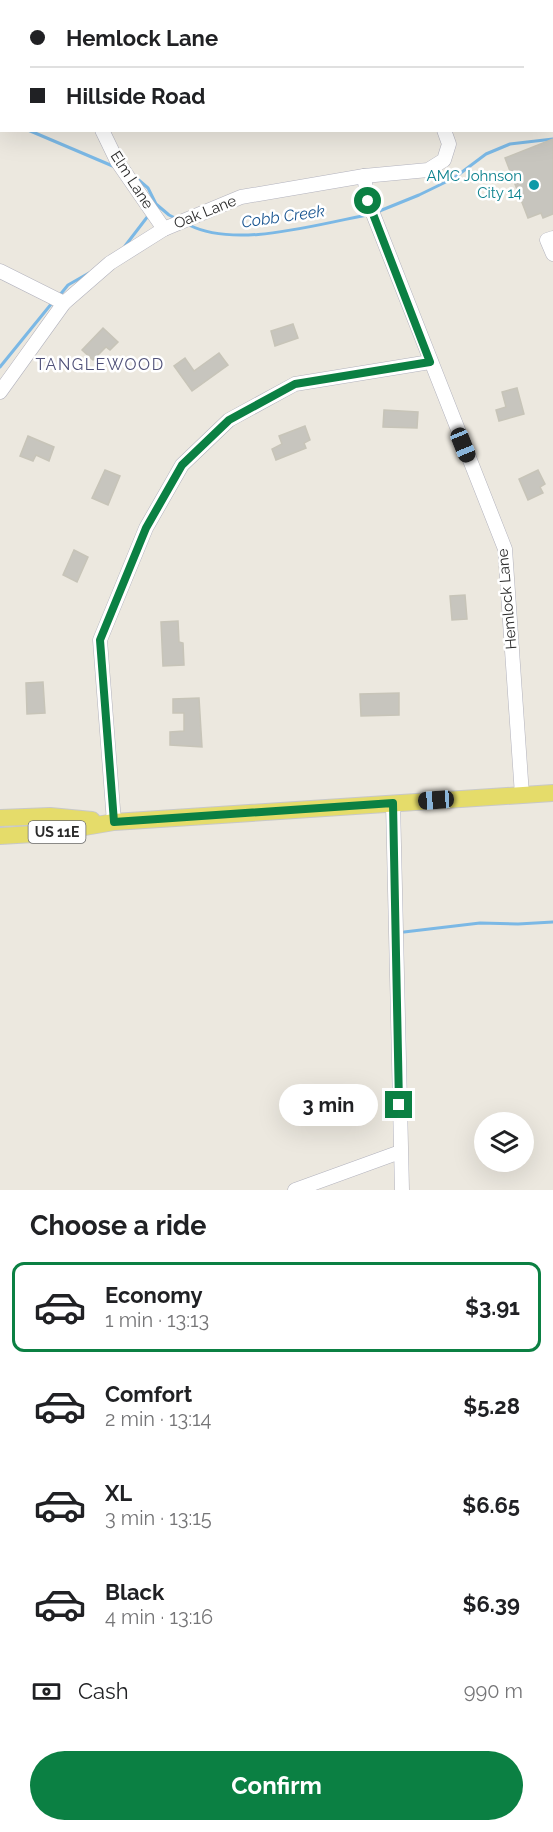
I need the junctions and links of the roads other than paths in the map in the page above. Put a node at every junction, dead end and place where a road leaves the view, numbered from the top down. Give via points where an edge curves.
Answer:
1 (103, 132) edge
2 (445, 132) edge
3 (364, 176) junction
4 (164, 229) junction
5 (553, 238) edge
6 (553, 254) edge
7 (0, 271) edge
8 (64, 303) junction
9 (430, 362) junction
10 (0, 392) edge
11 (553, 793) edge
12 (522, 795) junction
13 (393, 803) junction
14 (0, 818) edge
15 (114, 822) junction
16 (0, 836) edge
17 (400, 1152) junction
18 (295, 1190) edge
19 (402, 1190) edge

1 - 4 street, Elm Lane via 117,161
2 - 3 street, Oak Lane via 449,144 444,160 429,170
3 - 4 street, Oak Lane via 241,197
3 - 9 street, Hemlock Lane via 368,201
4 - 8 street, Oak Lane via 110,263
5 - 6 street via 547,240
7 - 8 street
8 - 10 street, Oak Lane
9 - 12 street, Hemlock Lane via 505,549
9 - 15 street via 295,384 229,420 182,465 146,528 100,640
11 - 12 main road, US 11E
12 - 13 main road, US 11E
13 - 15 main road, US 11E
13 - 17 street
14 - 15 main road, US 11E via 50,816
15 - 16 main road, US 11E via 50,833
17 - 18 street
17 - 19 street

